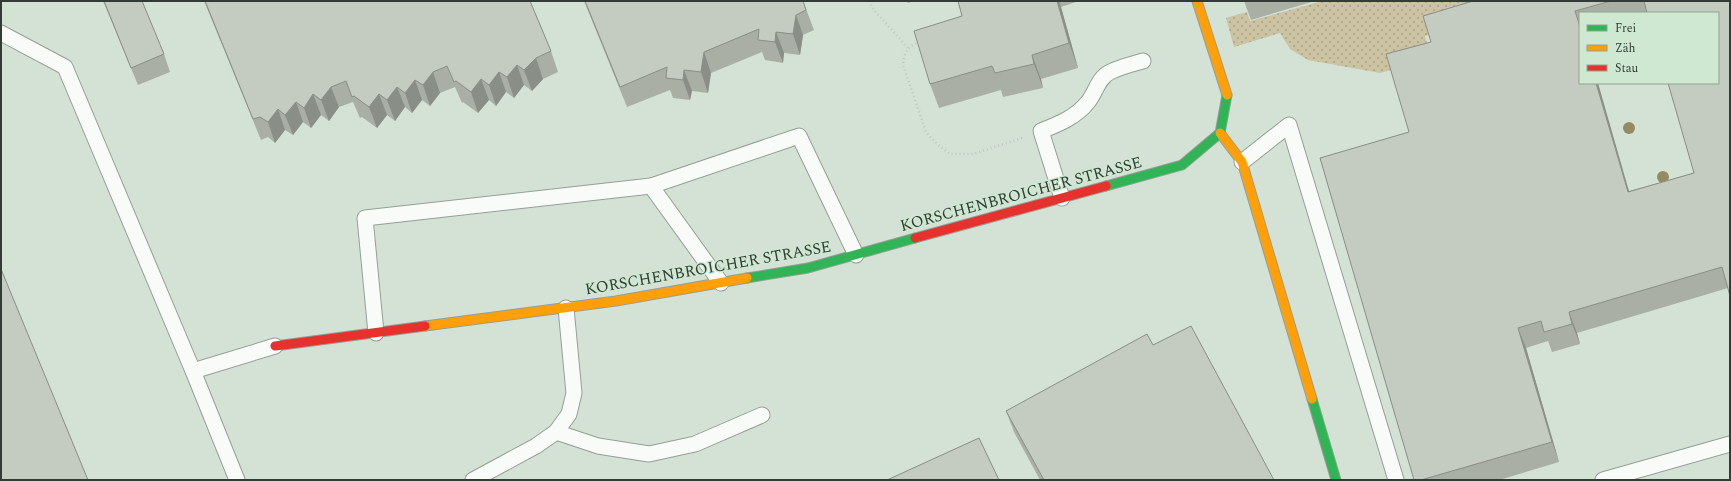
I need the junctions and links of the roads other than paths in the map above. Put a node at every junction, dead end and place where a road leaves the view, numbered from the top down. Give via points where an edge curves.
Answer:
1 (1197, 1) edge
2 (1, 33) edge
3 (1142, 61) dead end
4 (1220, 134) junction
5 (1242, 162) junction
6 (651, 186) junction
7 (1062, 198) junction
8 (856, 255) junction
9 (721, 283) junction
10 (566, 308) junction
11 (376, 332) junction
12 (275, 346) joint
13 (193, 371) junction
14 (762, 415) dead end
15 (556, 432) junction
16 (1730, 444) edge
17 (237, 480) edge
18 (473, 480) edge
19 (1336, 480) edge
20 (1396, 480) edge
21 (1602, 480) edge

1 - 4 street via 1227,93
2 - 13 lane via 65,67
3 - 7 lane via 1110,72 1100,81 1094,95 1073,116 1041,131
4 - 5 street
4 - 7 street, KORSCHENBROICHER STRASSE via 1182,165
5 - 19 street
5 - 20 lane via 1289,125
6 - 8 lane via 799,136
6 - 9 lane
6 - 11 lane via 365,218
7 - 8 street, KORSCHENBROICHER STRASSE
8 - 9 street, KORSCHENBROICHER STRASSE via 808,268
9 - 10 street, KORSCHENBROICHER STRASSE
10 - 11 street, KORSCHENBROICHER STRASSE
10 - 15 lane via 574,393 568,414
11 - 12 street, KORSCHENBROICHER STRASSE
12 - 13 lane
13 - 17 lane
14 - 15 lane via 695,444 649,454 598,446
15 - 18 lane via 536,446
16 - 21 lane

